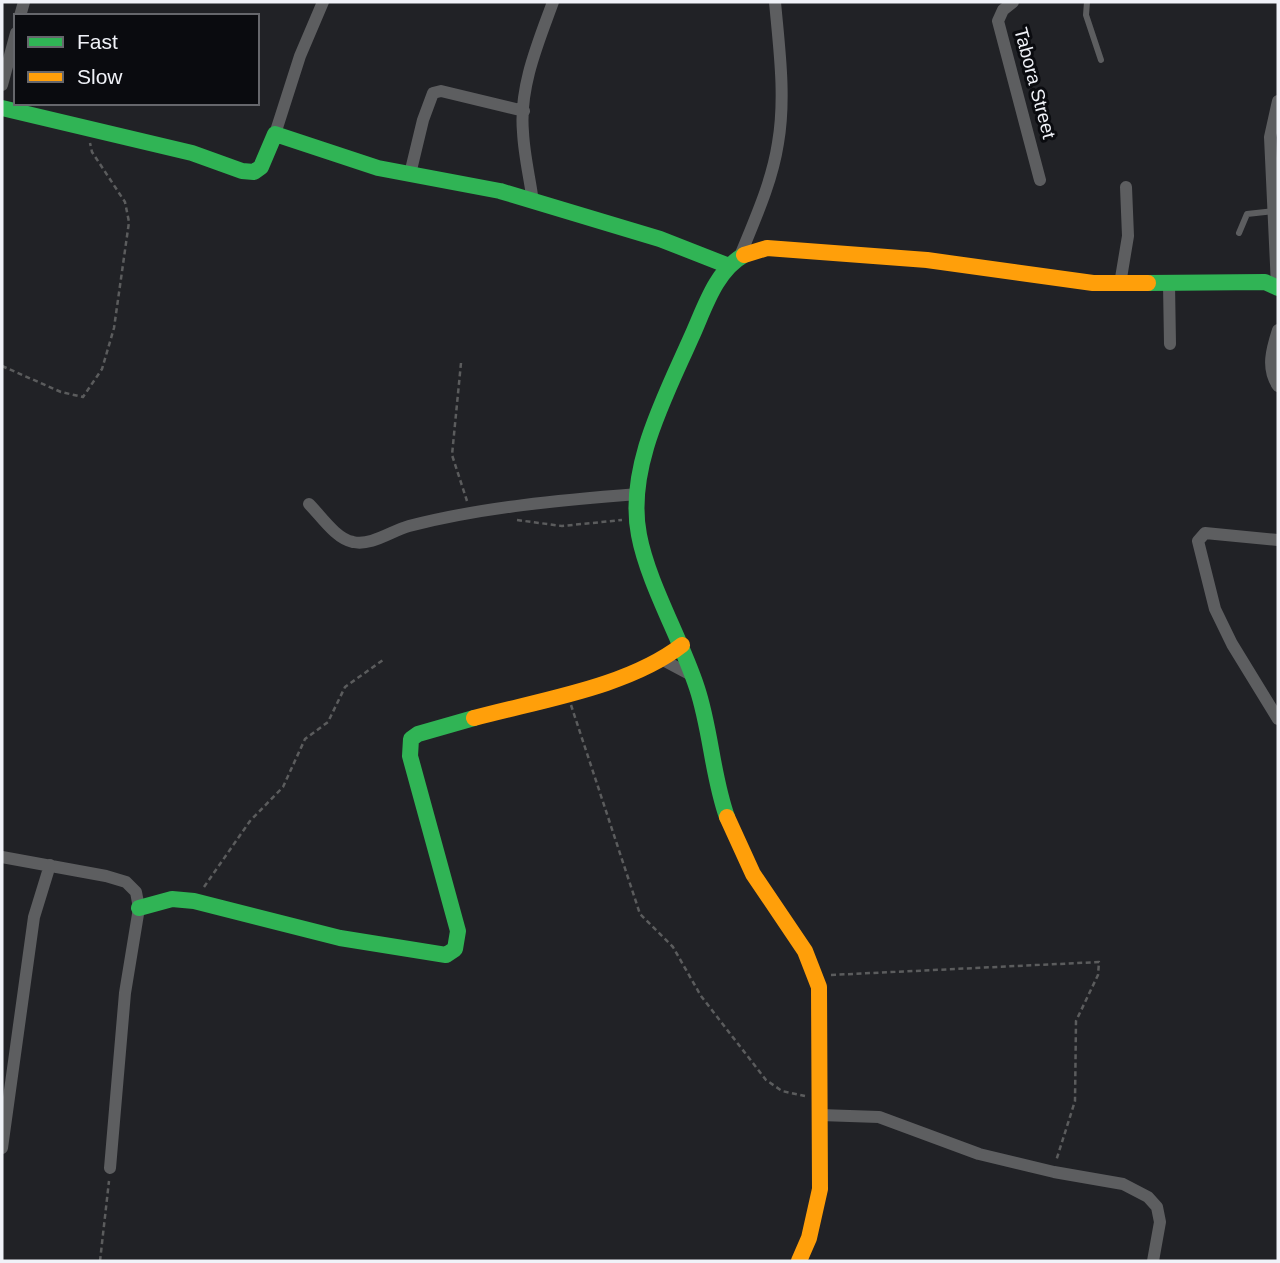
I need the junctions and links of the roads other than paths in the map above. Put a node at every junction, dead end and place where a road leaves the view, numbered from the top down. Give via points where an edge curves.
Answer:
1 (323, 2) edge
2 (553, 2) edge
3 (775, 2) edge
4 (1013, 2) edge
5 (1087, 2) edge
6 (14, 40) edge
7 (1101, 60) dead end
8 (2, 85) edge
9 (1278, 101) edge
10 (2, 108) edge
11 (523, 111) junction
12 (275, 134) junction
13 (410, 174) junction
14 (1040, 180) dead end
15 (1126, 187) dead end
16 (533, 202) junction
17 (1276, 211) junction
18 (1239, 233) dead end
19 (735, 261) junction
20 (1120, 284) junction
21 (1169, 284) junction
22 (1278, 287) edge
23 (1278, 330) edge
24 (1170, 344) dead end
25 (1278, 386) edge
26 (638, 494) junction
27 (309, 504) dead end
28 (1278, 540) edge
29 (682, 645) junction
30 (663, 660) junction
31 (693, 676) junction
32 (1277, 710) edge
33 (2, 857) edge
34 (50, 865) junction
35 (139, 908) junction
36 (820, 1115) junction
37 (2, 1148) edge
38 (110, 1168) road end
39 (799, 1261) edge
40 (1153, 1261) edge

1 - 12 street
2 - 11 street via 528,73
3 - 19 street via 780,61 778,142 766,192
4 - 14 street, Tabora Street via 999,20
5 - 7 lane via 1086,15
6 - 8 street
9 - 17 street via 1270,137
10 - 12 street via 254,172 261,167
11 - 13 street via 441,91 433,93
11 - 16 street
12 - 13 street
13 - 16 street
15 - 20 street via 1128,236
16 - 19 street
17 - 18 lane via 1247,214
17 - 22 street
19 - 20 street via 754,249 767,248 927,260 1032,277
19 - 26 street via 710,297 675,374
20 - 21 street
21 - 22 street via 1265,282
21 - 24 street
23 - 25 street via 1270,369
26 - 27 street via 475,513 356,543 344,540
26 - 29 street via 637,518 648,568
28 - 32 street via 1205,533 1198,541 1215,609 1232,644
29 - 30 street
29 - 31 street
30 - 31 street
30 - 35 street via 606,682 411,739 414,772 458,931 455,949 446,955 340,938 194,901 164,900
31 - 36 street via 704,709 717,784 734,831 755,877 817,976
33 - 34 street
34 - 35 street via 126,882 136,892
34 - 37 street via 34,916
35 - 38 street via 125,993
36 - 39 street via 813,1233
36 - 40 street via 878,1117 922,1130 955,1147 1123,1184 1157,1208 1160,1222

